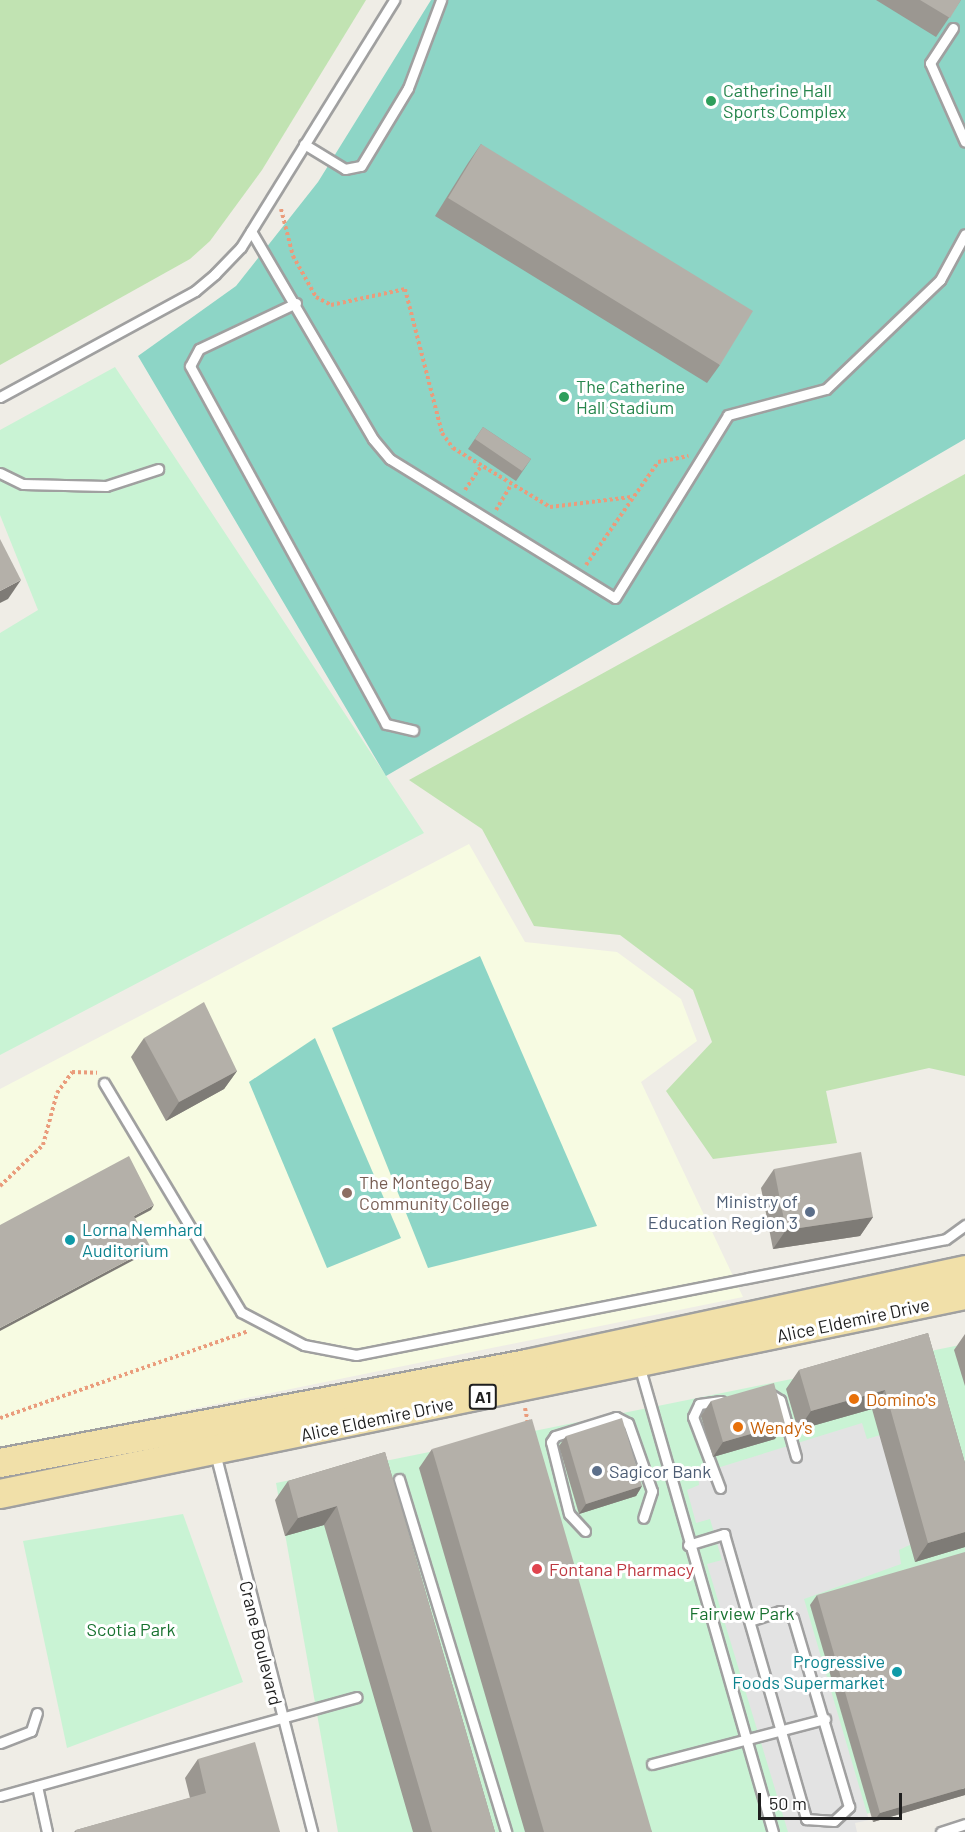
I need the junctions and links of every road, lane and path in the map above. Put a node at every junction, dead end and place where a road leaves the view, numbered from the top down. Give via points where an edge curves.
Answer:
1 (394, 0) edge
2 (441, 0) edge
3 (953, 28) edge
4 (965, 142) edge
5 (304, 144) junction
6 (276, 191) junction
7 (251, 231) junction
8 (965, 234) edge
9 (296, 303) junction
10 (0, 397) edge
11 (700, 460) junction
12 (481, 466) junction
13 (158, 469) dead end
14 (0, 473) edge
15 (511, 485) junction
16 (630, 496) junction
17 (458, 502) junction
18 (489, 521) junction
19 (579, 576) junction
20 (413, 730) dead end
21 (104, 1083) joint
22 (0, 1185) edge
23 (965, 1225) edge
24 (965, 1270) edge
25 (965, 1295) edge
26 (265, 1325) junction
27 (639, 1365) junction
28 (522, 1389) junction
29 (750, 1395) edge
30 (730, 1399) edge
31 (0, 1418) edge
32 (549, 1450) junction
33 (215, 1453) junction
34 (796, 1457) dead end
35 (0, 1463) edge
36 (399, 1479) dead end
37 (720, 1488) dead end
38 (0, 1494) edge
39 (643, 1518) dead end
40 (585, 1531) dead end
41 (688, 1545) junction
42 (750, 1621) junction
43 (357, 1697) dead end
44 (37, 1713) dead end
45 (280, 1718) junction
46 (825, 1719) junction
47 (783, 1730) junction
48 (745, 1740) junction
49 (0, 1743) edge
50 (652, 1764) dead end
51 (37, 1786) junction
52 (0, 1797) edge
53 (965, 1824) edge
54 (46, 1832) edge
55 (312, 1832) edge
56 (506, 1832) edge
57 (773, 1832) edge
58 (941, 1832) edge

1 - 5 lane
2 - 5 lane via 408,88 361,166 345,169
3 - 4 lane via 930,63
5 - 6 lane
6 - 7 lane
6 - 12 path via 293,256 316,297 331,305 405,289 442,433 453,448
7 - 9 lane
7 - 10 lane via 195,291
8 - 11 lane via 940,280 826,389 728,415
9 - 17 lane via 373,439 390,459
9 - 20 lane via 199,349 190,366 386,723
11 - 16 path via 684,454 669,456
11 - 19 lane via 615,598
12 - 15 path
12 - 17 path
13 - 14 lane via 106,486 23,484
15 - 16 path via 550,507
15 - 18 path
16 - 19 path
17 - 18 lane
18 - 19 lane
21 - 22 path via 94,1070 72,1072 57,1093 44,1145
21 - 26 lane via 241,1312
23 - 26 lane via 946,1239 356,1354 304,1345
24 - 35 main road, Alice Eldemire Drive / A1 via 527,1364
25 - 27 main road, Alice Eldemire Drive / A1
26 - 31 path
27 - 28 main road, Alice Eldemire Drive / A1
27 - 41 lane
28 - 32 path via 530,1434
28 - 33 main road, Alice Eldemire Drive / A1
29 - 34 lane via 770,1392 778,1397
30 - 37 lane via 699,1404 693,1412
32 - 39 lane via 555,1436 622,1419 652,1491
32 - 40 lane via 569,1514
33 - 38 main road, Alice Eldemire Drive / A1
33 - 45 lane, Crane Boulevard
36 - 56 lane
41 - 42 lane via 724,1534
41 - 48 lane
42 - 46 lane via 780,1611 793,1618
42 - 47 lane
43 - 45 lane
44 - 49 lane via 31,1731
45 - 51 lane
45 - 55 lane, Crane Boulevard
46 - 47 lane
46 - 47 lane via 849,1807 825,1823 806,1819
47 - 48 lane
48 - 50 lane
48 - 57 lane
51 - 52 lane
51 - 54 lane
53 - 58 lane

